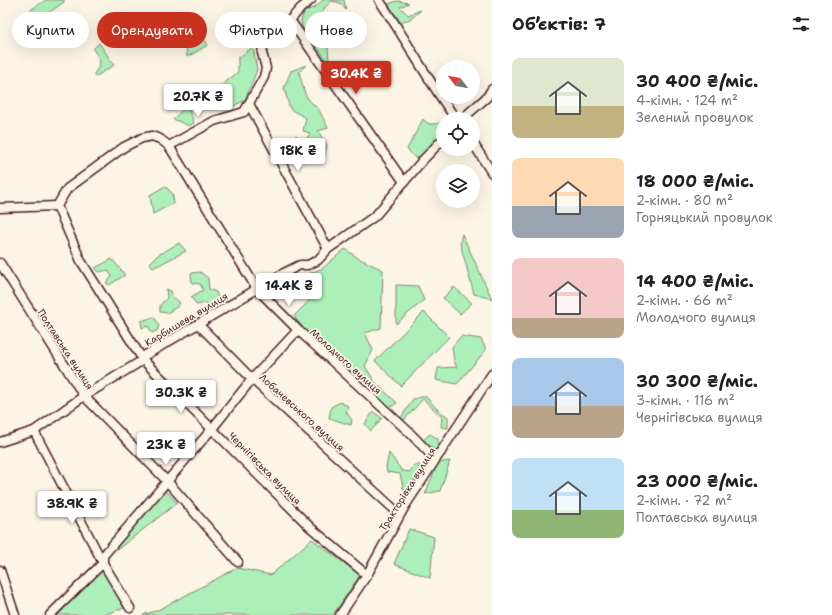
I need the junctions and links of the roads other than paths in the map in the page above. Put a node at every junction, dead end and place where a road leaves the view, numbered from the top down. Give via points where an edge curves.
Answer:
1 (311, 0) edge
2 (378, 0) edge
3 (297, 12) edge
4 (297, 30) edge
5 (263, 48) edge
6 (492, 89) edge
7 (249, 104) junction
8 (451, 112) edge
9 (470, 112) edge
10 (169, 146) junction
11 (436, 146) edge
12 (480, 154) edge
13 (492, 173) edge
14 (404, 182) junction
15 (57, 206) junction
16 (0, 208) edge
17 (328, 249) junction
18 (0, 263) edge
19 (257, 289) junction
20 (198, 324) junction
21 (298, 330) junction
22 (143, 360) junction
23 (492, 374) edge
24 (252, 379) junction
25 (84, 396) junction
26 (34, 430) junction
27 (211, 430) junction
28 (0, 442) edge
29 (441, 452) junction
30 (166, 481) junction
31 (396, 511) dead end
32 (238, 562) dead end
33 (103, 563) junction
34 (0, 570) edge
35 (367, 575) junction
36 (130, 608) dead end
37 (15, 615) edge
38 (50, 615) edge
39 (340, 615) edge

1 - 3 street
2 - 8 street
4 - 14 street
5 - 7 street via 266,68 264,77
6 - 9 street
7 - 10 street via 244,112 214,121
7 - 17 street
10 - 15 street via 152,136 124,147 67,189
10 - 19 street, Молодчого вулиця
11 - 14 street, Карбишева вулиця
12 - 13 street
14 - 17 street, Карбишева вулиця via 375,216
15 - 16 street
15 - 22 street, Чернігівська вулиця via 81,261
17 - 19 street, Карбишева вулиця via 318,260 308,265 300,265
18 - 25 street, Полтавська вулиця
19 - 20 street, Карбишева вулиця
19 - 21 street, Молодчого вулиця
20 - 22 street, Карбишева вулиця via 144,356
20 - 24 street, Лобачевського вулиця
21 - 24 street
21 - 29 street, Молодчого вулиця via 433,457
22 - 25 street, Карбишева вулиця
22 - 27 street, Чернігівська вулиця
23 - 29 street, Тракторівка вулиця
24 - 27 street
24 - 31 street, Лобачевського вулиця
25 - 26 street, Карбишева вулиця
25 - 30 street, Полтавська вулиця
26 - 28 street, Карбишева вулиця
26 - 33 street
27 - 30 street
27 - 35 street, Чернігівська вулиця via 310,527
29 - 35 street, Тракторівка вулиця via 406,506
30 - 32 street, Полтавська вулиця
30 - 33 street via 104,556
33 - 36 street
33 - 38 street
34 - 37 street
35 - 39 street, Тракторівка вулиця

